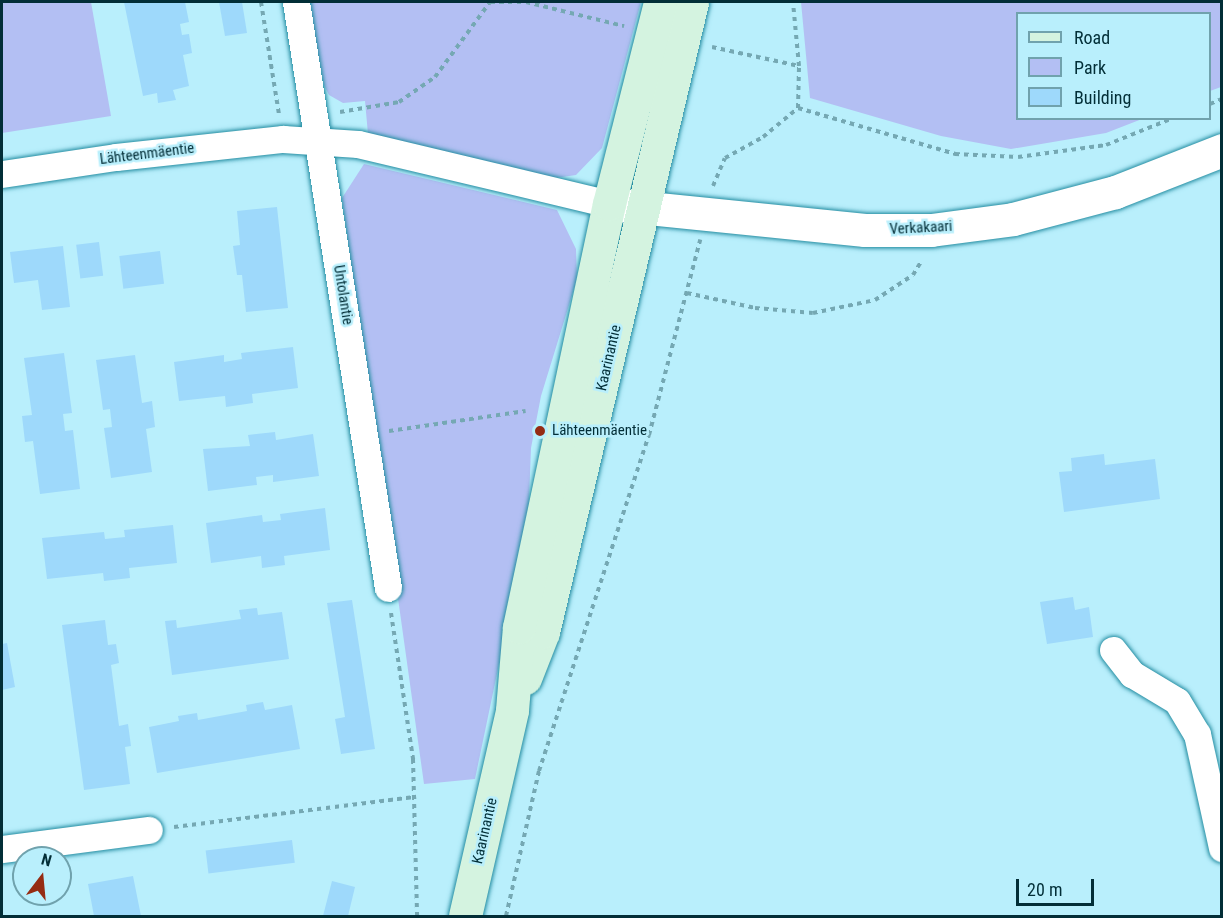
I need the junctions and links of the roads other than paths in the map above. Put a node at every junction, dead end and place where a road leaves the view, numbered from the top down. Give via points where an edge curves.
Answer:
1 (296, 2) edge
2 (660, 2) edge
3 (692, 2) edge
4 (319, 141) junction
5 (1221, 150) edge
6 (2, 174) edge
7 (609, 204) junction
8 (644, 210) junction
9 (388, 588) road end
10 (1113, 650) dead end
11 (512, 710) junction
12 (149, 830) road end
13 (1221, 848) edge
14 (2, 849) edge
15 (465, 916) edge

1 - 4 street, Untolantie
2 - 7 main road, Kaarinantie
3 - 8 main road, Kaarinantie
4 - 6 street, Lähteenmäentie via 283,139
4 - 7 street, Lähteenmäentie via 358,144
4 - 9 street, Untolantie
5 - 8 street, Verkakaari via 1116,192 1013,219 931,230 866,230
7 - 8 street, Verkakaari
7 - 11 main road, Kaarinantie via 519,627
8 - 11 main road, Kaarinantie via 543,632
10 - 13 street via 1132,674 1177,701 1197,734
11 - 15 main road, Kaarinantie
12 - 14 street

